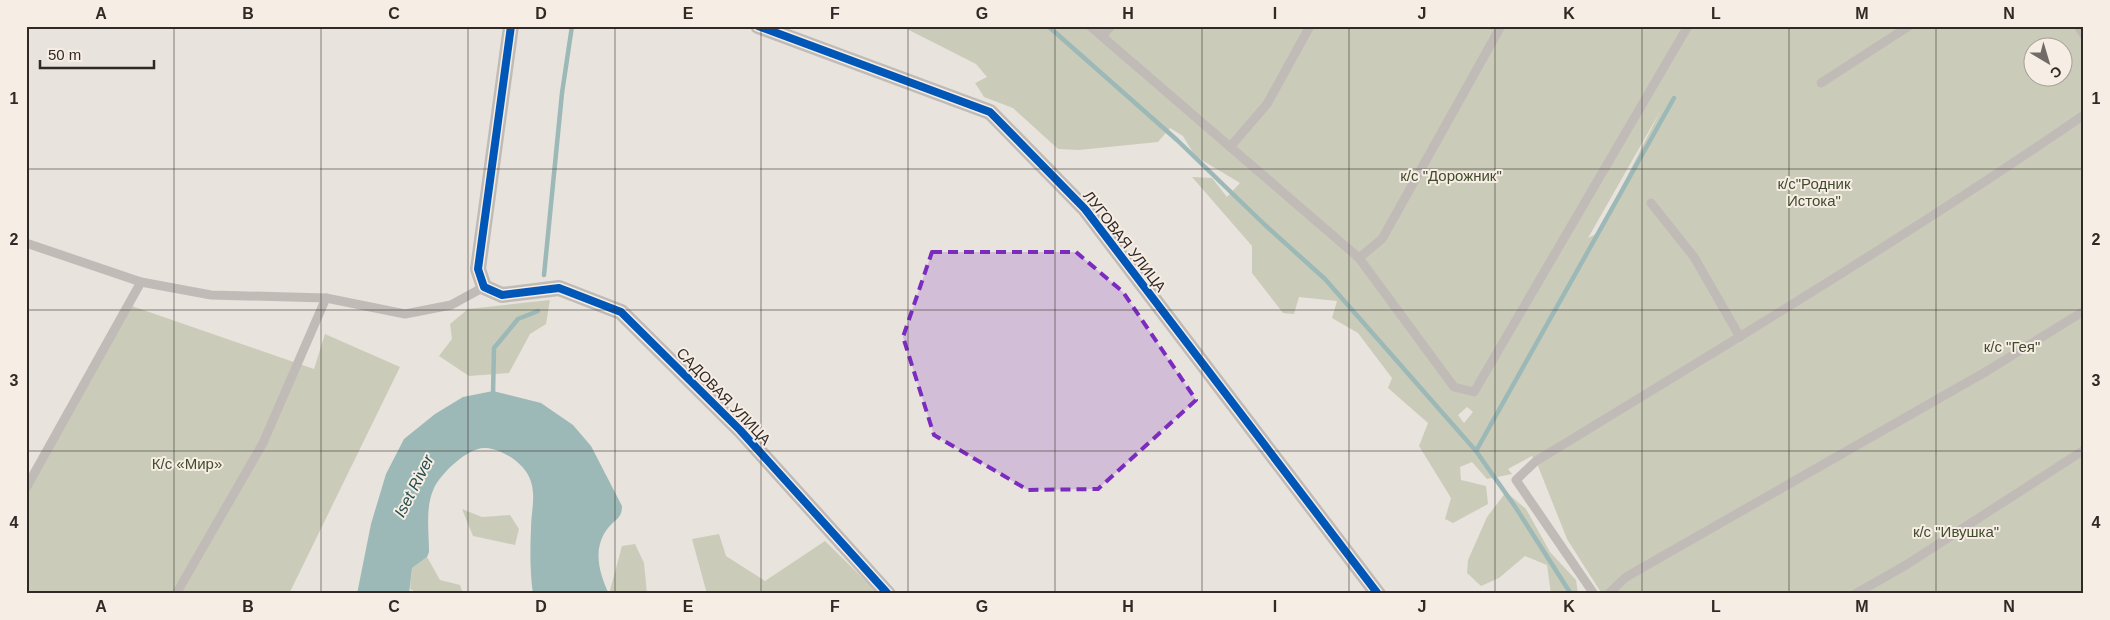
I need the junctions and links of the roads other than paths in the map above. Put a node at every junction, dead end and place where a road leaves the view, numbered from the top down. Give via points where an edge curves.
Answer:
1 (511, 26) edge
2 (758, 26) edge
3 (1090, 26) edge
4 (1111, 26) edge
5 (1310, 26) edge
6 (1501, 26) edge
7 (1688, 26) edge
8 (1909, 26) edge
9 (2078, 26) edge
10 (2084, 35) edge
11 (1102, 36) junction
12 (1821, 83) dead end
13 (2084, 115) edge
14 (1230, 147) junction
15 (1651, 203) dead end
16 (26, 243) edge
17 (1359, 258) junction
18 (141, 282) junction
19 (484, 287) junction
20 (326, 298) junction
21 (2084, 311) edge
22 (1740, 337) junction
23 (2084, 450) edge
24 (26, 488) edge
25 (176, 594) edge
26 (888, 594) edge
27 (1378, 594) edge
28 (1594, 594) edge
29 (1608, 594) edge
30 (1854, 594) edge

1 - 19 street via 478,269
2 - 27 street, ЛУГОВАЯ УЛИЦА via 990,112 1085,209
3 - 11 lane
4 - 11 lane
5 - 14 lane via 1266,104
6 - 17 lane via 1382,239
7 - 17 lane via 1474,392 1454,387
8 - 12 lane
9 - 10 lane
11 - 14 lane
13 - 22 lane
14 - 17 lane
15 - 22 lane via 1694,257
16 - 18 lane
18 - 20 lane via 211,295
18 - 24 lane
19 - 20 lane via 451,306 405,314
19 - 26 street, САДОВАЯ УЛИЦА via 502,295 559,288 621,312 740,430
20 - 25 lane via 263,443
21 - 29 lane via 1987,371 1626,577
22 - 28 lane via 1536,461 1516,480
23 - 30 lane via 1906,565

